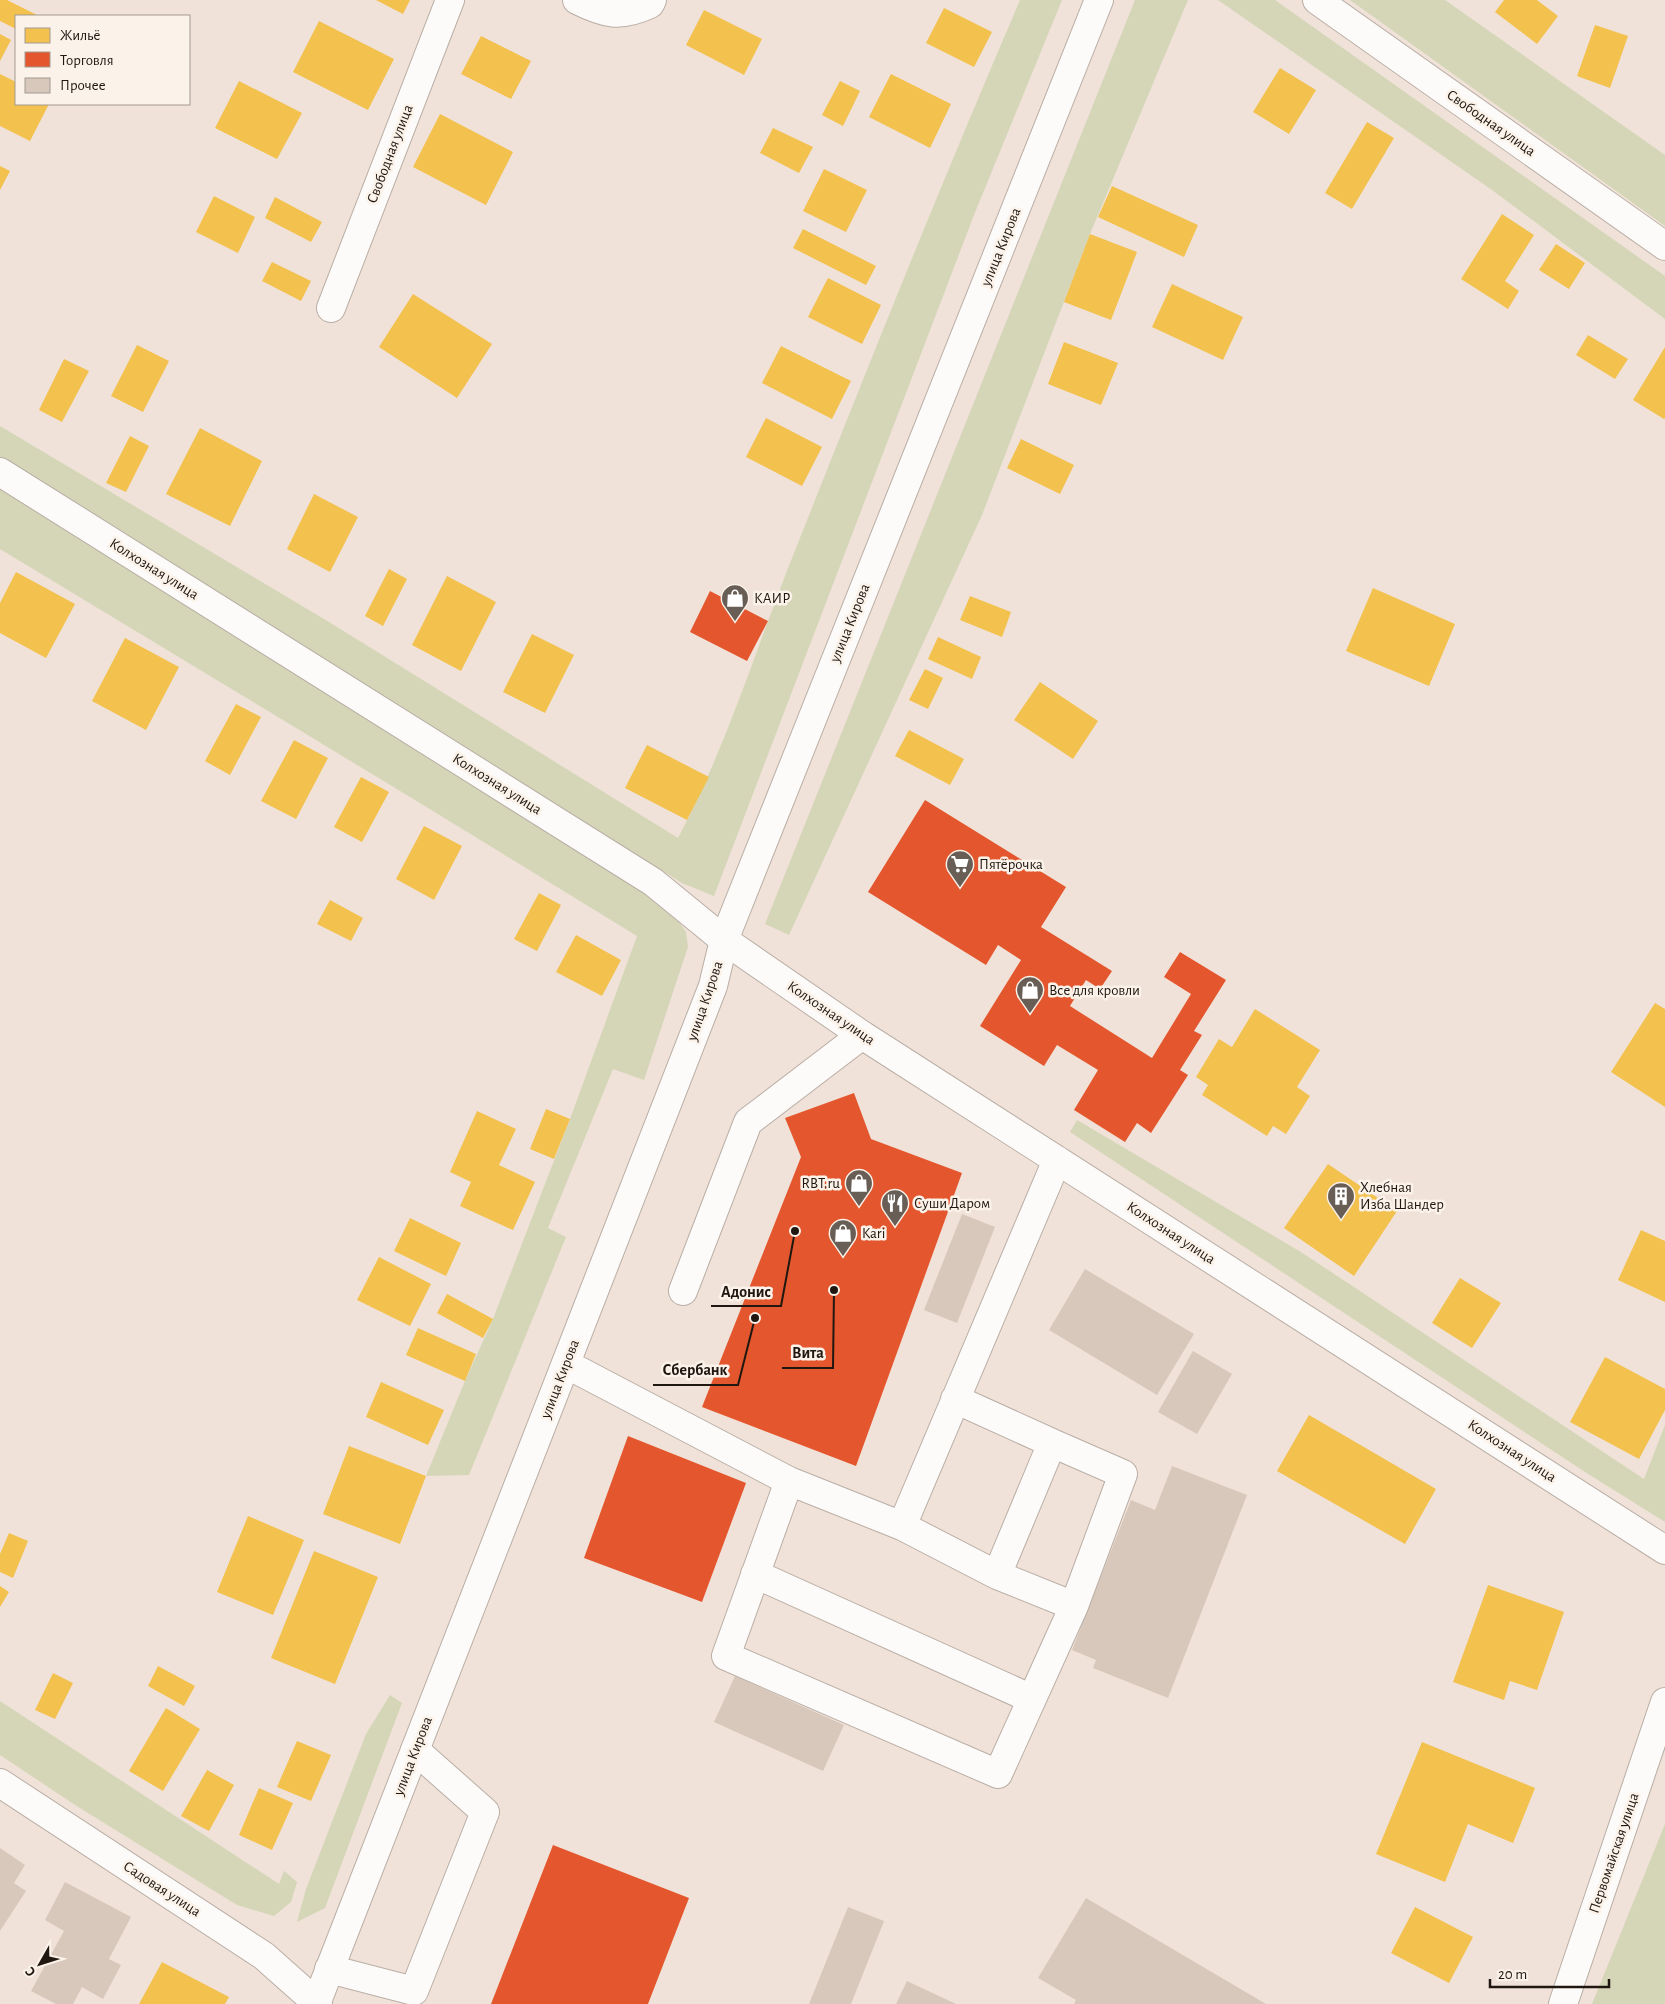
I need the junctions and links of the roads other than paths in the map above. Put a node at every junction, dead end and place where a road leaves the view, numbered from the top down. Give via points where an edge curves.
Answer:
1 (450, 0) edge
2 (577, 0) edge
3 (652, 0) edge
4 (1099, 0) edge
5 (1316, 0) edge
6 (1665, 246) edge
7 (331, 308) dead end
8 (0, 472) edge
9 (724, 940) junction
10 (862, 1035) junction
11 (1057, 1160) junction
12 (683, 1291) dead end
13 (566, 1364) junction
14 (955, 1399) junction
15 (1052, 1443) junction
16 (789, 1481) junction
17 (902, 1526) junction
18 (1665, 1550) edge
19 (755, 1574) junction
20 (997, 1575) junction
21 (1074, 1606) junction
22 (1032, 1699) junction
23 (1665, 1702) edge
24 (415, 1750) junction
25 (0, 1783) edge
26 (330, 1969) junction
27 (317, 2004) edge
28 (1564, 2004) edge

1 - 7 street, Свободная улица
2 - 3 street via 598,10 629,14
4 - 9 street, улица Кирова
5 - 6 street, Свободная улица
8 - 9 street, Колхозная улица via 653,882
9 - 10 street, Колхозная улица
9 - 13 street, улица Кирова via 713,986
10 - 11 street, Колхозная улица
10 - 12 street via 748,1122
11 - 14 street
11 - 18 street, Колхозная улица
13 - 16 street
13 - 24 street, улица Кирова
14 - 15 street
14 - 17 street
15 - 20 street
15 - 21 street via 1123,1474
16 - 17 street
16 - 19 street
17 - 20 street
19 - 22 street
19 - 22 street via 726,1656 998,1774
20 - 21 street
21 - 22 street
23 - 28 street, Первомайская улица
24 - 26 street, улица Кирова
24 - 26 street via 485,1812 414,1991
25 - 27 street, Садовая улица via 264,1956
26 - 27 street, улица Кирова

